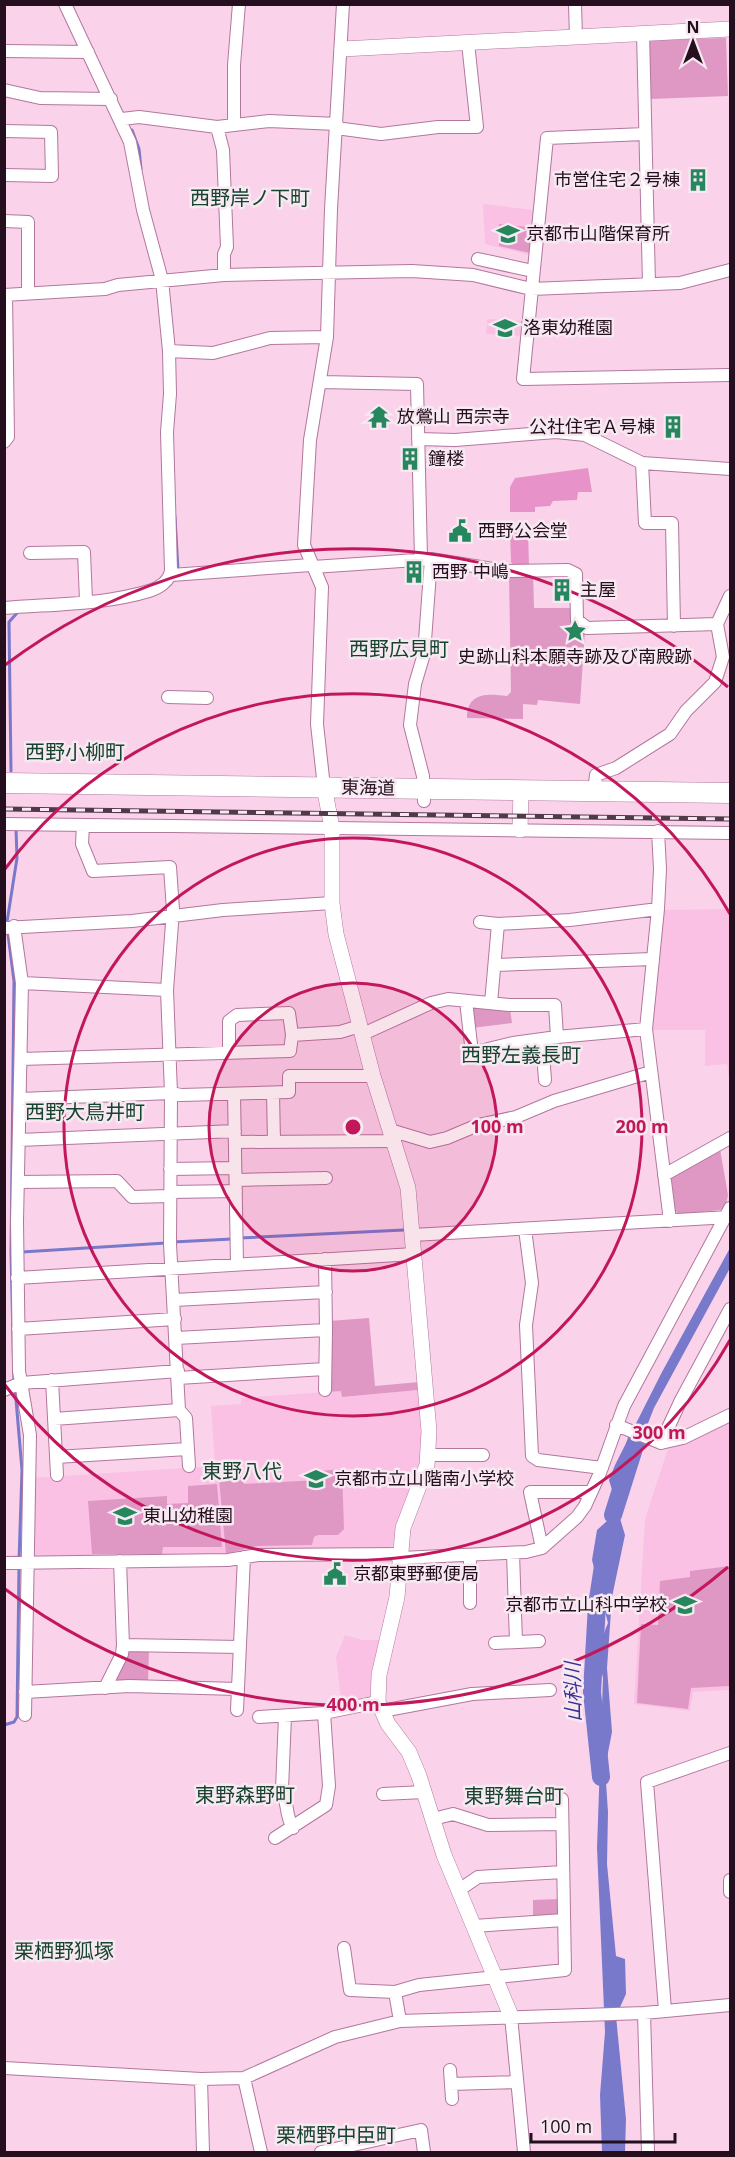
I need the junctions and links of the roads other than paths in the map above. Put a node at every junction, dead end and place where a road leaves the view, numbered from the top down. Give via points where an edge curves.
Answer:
1 (65, 4) edge
2 (239, 4) edge
3 (343, 4) edge
4 (575, 4) edge
5 (730, 29) edge
6 (643, 33) junction
7 (576, 37) junction
8 (468, 42) junction
9 (342, 49) junction
10 (4, 51) edge
11 (88, 52) junction
12 (4, 90) edge
13 (111, 99) junction
14 (122, 119) junction
15 (234, 124) junction
16 (337, 126) junction
17 (217, 127) junction
18 (4, 131) edge
19 (645, 134) junction
20 (4, 175) edge
21 (4, 221) edge
22 (478, 259) dead end
23 (730, 270) edge
24 (533, 271) junction
25 (329, 273) junction
26 (224, 275) junction
27 (162, 280) junction
28 (649, 284) junction
29 (531, 290) junction
30 (28, 293) junction
31 (5, 295) edge
32 (327, 337) junction
33 (169, 351) junction
34 (730, 375) edge
35 (321, 382) junction
36 (7, 384) edge
37 (418, 438) junction
38 (4, 442) edge
39 (642, 463) junction
40 (730, 469) edge
41 (30, 553) dead end
42 (426, 559) junction
43 (312, 566) junction
44 (175, 575) junction
45 (730, 596) edge
46 (86, 601) junction
47 (4, 608) edge
48 (717, 624) junction
49 (674, 627) junction
50 (726, 641) edge
51 (168, 697) dead end
52 (207, 698) dead end
53 (4, 783) edge
54 (594, 791) junction
55 (326, 793) junction
56 (730, 793) edge
57 (4, 795) edge
58 (424, 795) junction
59 (520, 796) junction
60 (730, 805) edge
61 (4, 824) edge
62 (83, 825) junction
63 (332, 828) junction
64 (520, 830) junction
65 (658, 831) junction
66 (730, 833) edge
67 (332, 903) junction
68 (658, 909) junction
69 (172, 918) junction
70 (480, 922) dead end
71 (498, 924) junction
72 (9, 927) edge
73 (652, 959) junction
74 (495, 965) junction
75 (22, 982) junction
76 (166, 990) junction
77 (466, 1001) junction
78 (491, 1003) junction
79 (646, 1029) junction
80 (362, 1030) junction
81 (292, 1035) junction
82 (557, 1037) junction
83 (542, 1040) junction
84 (229, 1053) junction
85 (169, 1054) junction
86 (21, 1059) junction
87 (651, 1071) junction
88 (373, 1076) junction
89 (545, 1080) dead end
90 (171, 1093) junction
91 (273, 1093) junction
92 (234, 1094) junction
93 (20, 1099) junction
94 (170, 1134) junction
95 (392, 1135) junction
96 (235, 1137) junction
97 (730, 1137) edge
98 (19, 1140) junction
99 (274, 1142) junction
100 (12, 1161) edge
101 (171, 1169) junction
102 (664, 1175) junction
103 (326, 1178) dead end
104 (236, 1180) junction
105 (18, 1182) junction
106 (170, 1194) junction
107 (729, 1214) edge
108 (670, 1221) junction
109 (525, 1229) junction
110 (413, 1235) junction
111 (414, 1254) junction
112 (325, 1259) junction
113 (237, 1264) junction
114 (172, 1267) junction
115 (18, 1278) junction
116 (326, 1292) junction
117 (174, 1300) junction
118 (730, 1309) edge
119 (175, 1319) junction
120 (18, 1329) junction
121 (326, 1330) junction
122 (176, 1338) junction
123 (325, 1369) junction
124 (178, 1374) junction
125 (52, 1380) junction
126 (12, 1387) edge
127 (325, 1390) dead end
128 (178, 1410) junction
129 (730, 1415) edge
130 (54, 1419) junction
131 (616, 1425) junction
132 (662, 1443) junction
133 (187, 1449) junction
134 (429, 1455) junction
135 (483, 1455) dead end
136 (56, 1457) junction
137 (189, 1466) dead end
138 (602, 1468) junction
139 (57, 1475) dead end
140 (590, 1492) junction
141 (542, 1548) junction
142 (513, 1553) junction
143 (470, 1555) junction
144 (401, 1556) junction
145 (244, 1557) junction
146 (120, 1561) junction
147 (5, 1563) edge
148 (25, 1563) junction
149 (470, 1603) dead end
150 (539, 1641) dead end
151 (516, 1642) junction
152 (495, 1643) dead end
153 (123, 1645) junction
154 (240, 1647) junction
155 (105, 1688) junction
156 (238, 1689) junction
157 (550, 1690) dead end
158 (25, 1692) junction
159 (380, 1706) junction
160 (237, 1710) dead end
161 (324, 1713) junction
162 (25, 1715) dead end
163 (285, 1716) junction
164 (259, 1717) dead end
165 (730, 1753) edge
166 (424, 1792) junction
167 (383, 1794) dead end
168 (562, 1799) dead end
169 (433, 1819) junction
170 (562, 1824) junction
171 (293, 1828) junction
172 (275, 1838) dead end
173 (563, 1872) junction
174 (730, 1880) edge
175 (459, 1890) junction
176 (730, 1892) edge
177 (564, 1920) junction
178 (474, 1926) junction
179 (344, 1948) dead end
180 (494, 1976) junction
181 (395, 1992) junction
182 (730, 2005) edge
183 (665, 2010) junction
184 (641, 2013) junction
185 (511, 2016) junction
186 (400, 2021) junction
187 (4, 2068) edge
188 (450, 2070) dead end
189 (244, 2078) junction
190 (201, 2079) junction
191 (517, 2082) junction
192 (452, 2084) junction
193 (452, 2099) dead end
194 (203, 2152) edge
195 (261, 2152) edge
196 (321, 2152) edge
197 (424, 2152) edge
198 (524, 2152) edge
199 (648, 2152) edge

1 - 11 street
2 - 15 street
3 - 9 street
4 - 7 street
5 - 6 street
6 - 7 street
6 - 19 street
7 - 8 street
8 - 9 street
8 - 16 street via 477,127 381,134
9 - 16 street
10 - 11 street
11 - 13 street
12 - 13 street via 40,98
13 - 14 street
14 - 17 street via 139,117
14 - 27 street
15 - 16 street via 269,121
15 - 17 street
16 - 25 street
17 - 26 street via 223,150 227,247
18 - 20 street via 51,132 52,176
19 - 24 street via 547,138
19 - 28 street
21 - 30 street via 28,222
22 - 24 street
23 - 28 street via 680,283
24 - 29 street
25 - 26 street
25 - 29 street via 412,271 472,275
25 - 32 street
26 - 27 street
27 - 30 street via 105,289
27 - 33 street
28 - 29 street
29 - 34 street via 523,379
30 - 31 street
31 - 36 street
32 - 33 street via 270,338 213,353
32 - 35 street
33 - 44 street via 167,432
35 - 37 street via 417,384
35 - 43 street via 310,440 305,504 304,545
36 - 38 street via 8,437
37 - 39 street via 455,440 555,432 585,435
37 - 42 street
39 - 40 street
39 - 49 street via 645,523 672,523
41 - 46 street via 84,552
42 - 43 street
42 - 49 street via 505,571 572,571 576,574 577,620 584,627
42 - 58 street via 424,654 410,725
43 - 44 street
43 - 55 street via 322,587 317,724
44 - 46 street via 149,591
45 - 48 street
46 - 47 street
48 - 49 street
48 - 50 street
50 - 54 street via 715,682 670,734 616,768 596,775
51 - 52 street
53 - 55 highway, 東海道
54 - 56 highway, 東海道
54 - 59 highway, 東海道
55 - 57 highway, 東海道
55 - 58 highway, 東海道
55 - 63 street
58 - 59 highway, 東海道
59 - 60 highway, 東海道
59 - 64 street
61 - 62 street
62 - 63 street
62 - 69 street via 82,844 93,871 170,867
63 - 64 street
63 - 67 street
64 - 65 street
65 - 66 street
65 - 68 street
67 - 69 street via 223,910
67 - 80 street via 338,946
68 - 71 street
68 - 73 street
69 - 72 street
69 - 76 street
70 - 71 street
71 - 74 street
72 - 75 street
73 - 74 street
73 - 79 street
74 - 78 street
75 - 76 street
75 - 86 street
76 - 85 street
77 - 78 street
77 - 80 street via 448,999 431,1003
77 - 83 street via 472,1053
78 - 82 street via 555,1005
79 - 82 street
79 - 87 street
80 - 81 street
80 - 88 street
81 - 84 street via 290,1051
81 - 84 street via 289,1013 237,1015 229,1021
82 - 83 street
83 - 89 street
84 - 85 street
85 - 86 street
85 - 90 street
86 - 93 street
87 - 95 street via 447,1138 430,1142
87 - 102 street
88 - 91 street via 290,1076 289,1092
88 - 95 street
90 - 92 street
90 - 93 street
90 - 94 street
91 - 92 street
91 - 99 street
92 - 96 street
93 - 98 street
94 - 96 street
94 - 98 street
94 - 101 street
95 - 99 street
95 - 110 street via 408,1188
96 - 99 street
96 - 104 street
97 - 102 street
98 - 100 street
100 - 105 street
101 - 104 street
101 - 106 street
102 - 108 street
103 - 104 street
104 - 106 street
104 - 113 street
105 - 106 street via 117,1181 132,1197
105 - 115 street
106 - 114 street
107 - 108 street
107 - 131 street
108 - 109 street
109 - 110 street
109 - 138 street via 531,1283 526,1324 532,1456
110 - 111 street
111 - 112 street
111 - 134 street
112 - 113 street
112 - 116 street
113 - 114 street
114 - 115 street
114 - 117 street
115 - 120 street
116 - 117 street
116 - 121 street
117 - 119 street
118 - 132 street
119 - 120 street
119 - 122 street
120 - 126 street
121 - 122 street
121 - 123 street
122 - 124 street
123 - 124 street
123 - 127 street
124 - 125 street
124 - 128 street
125 - 126 street
125 - 130 street
126 - 148 street via 30,1435
128 - 130 street
128 - 133 street via 186,1418
129 - 132 street
130 - 136 street
131 - 132 street
131 - 138 street
133 - 136 street
133 - 137 street
134 - 135 street
134 - 144 street via 403,1528
136 - 139 street
138 - 140 street
140 - 141 street via 577,1517
140 - 141 street via 530,1492
141 - 142 street
142 - 143 street
142 - 151 street
143 - 144 street
143 - 149 street
144 - 145 street
144 - 159 street via 397,1597 379,1675
145 - 146 street
145 - 154 street
146 - 148 street
146 - 153 street
147 - 148 street
148 - 158 street
150 - 151 street
151 - 152 street
153 - 154 street
153 - 155 street
154 - 156 street
155 - 156 street
155 - 158 street
156 - 160 street
157 - 159 street via 472,1694
158 - 162 street
159 - 161 street
159 - 166 street via 409,1752
161 - 163 street
161 - 171 street via 326,1805
163 - 164 street
163 - 171 street via 282,1789 287,1819
165 - 183 street via 647,1782
166 - 167 street
166 - 169 street
168 - 170 street
169 - 170 street via 453,1814 488,1825
169 - 175 street
170 - 173 street
171 - 172 street
173 - 175 street via 478,1877
173 - 177 street
174 - 176 street
175 - 178 street
177 - 178 street
177 - 180 street via 565,1970
178 - 180 street
179 - 181 street via 350,1990
180 - 181 street via 419,1985
180 - 185 street
181 - 186 street
182 - 183 street
183 - 184 street
184 - 185 street
184 - 199 street
185 - 186 street
185 - 191 street
186 - 189 street via 335,2037
187 - 190 street
188 - 192 street
189 - 190 street
189 - 195 street
190 - 194 street
191 - 192 street
191 - 198 street
192 - 193 street
196 - 197 street via 421,2130

